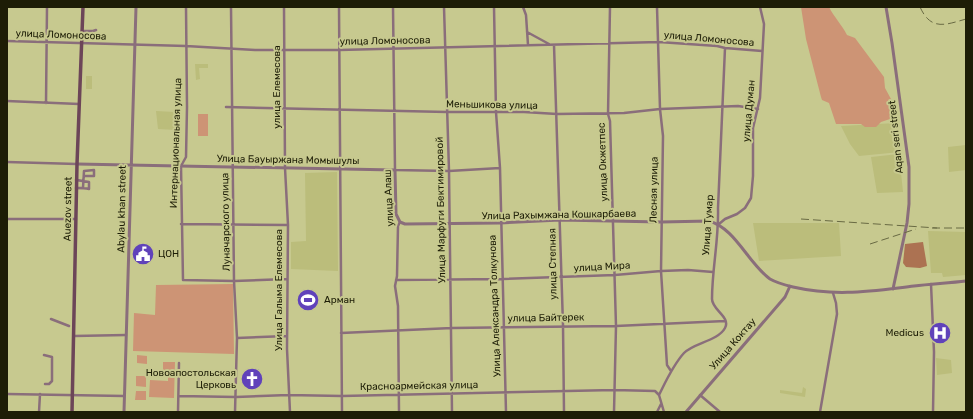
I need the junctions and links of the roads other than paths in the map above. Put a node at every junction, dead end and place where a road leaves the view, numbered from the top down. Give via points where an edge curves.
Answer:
1 (47, 7) edge
2 (82, 7) edge
3 (136, 7) edge
4 (186, 7) edge
5 (231, 7) edge
6 (284, 7) edge
7 (340, 7) edge
8 (393, 7) edge
9 (444, 7) edge
10 (494, 7) edge
11 (523, 7) edge
12 (610, 7) edge
13 (657, 7) edge
14 (760, 7) edge
15 (886, 7) edge
16 (96, 30) dead end
17 (82, 31) junction
18 (527, 32) junction
19 (7, 41) edge
20 (659, 42) junction
21 (46, 43) junction
22 (82, 43) junction
23 (609, 44) junction
24 (134, 45) junction
25 (528, 45) junction
26 (549, 45) junction
27 (554, 45) junction
28 (186, 46) junction
29 (494, 46) junction
30 (446, 48) junction
31 (725, 48) junction
32 (231, 49) junction
33 (285, 49) junction
34 (339, 50) junction
35 (394, 50) junction
36 (762, 52) junction
37 (7, 101) edge
38 (46, 102) junction
39 (79, 104) junction
40 (226, 107) dead end
41 (232, 107) junction
42 (723, 107) junction
43 (285, 108) junction
44 (660, 109) junction
45 (758, 109) junction
46 (340, 110) junction
47 (395, 111) junction
48 (447, 112) junction
49 (496, 112) junction
50 (557, 114) junction
51 (608, 114) junction
52 (7, 162) edge
53 (77, 164) junction
54 (131, 165) junction
55 (181, 166) junction
56 (233, 167) junction
57 (285, 168) junction
58 (500, 168) junction
59 (341, 169) junction
60 (395, 170) junction
61 (449, 171) junction
62 (84, 176) junction
63 (76, 180) junction
64 (83, 181) junction
65 (76, 188) junction
66 (83, 188) junction
67 (7, 219) edge
68 (76, 219) junction
69 (560, 220) junction
70 (613, 221) junction
71 (400, 222) junction
72 (661, 222) junction
73 (500, 223) junction
74 (182, 224) junction
75 (234, 224) junction
76 (449, 224) junction
77 (288, 225) junction
78 (718, 225) junction
79 (662, 271) junction
80 (713, 272) junction
81 (615, 275) junction
82 (397, 276) junction
83 (561, 276) junction
84 (288, 279) junction
85 (503, 279) junction
86 (396, 280) junction
87 (400, 280) junction
88 (451, 280) junction
89 (234, 281) junction
90 (966, 281) edge
91 (931, 284) junction
92 (790, 286) junction
93 (893, 289) junction
94 (833, 293) junction
95 (51, 319) dead end
96 (726, 321) junction
97 (665, 324) junction
98 (69, 326) dead end
99 (563, 326) junction
100 (616, 326) junction
101 (504, 327) junction
102 (452, 328) junction
103 (398, 330) junction
104 (341, 333) junction
105 (126, 335) junction
106 (74, 336) junction
107 (288, 336) junction
108 (237, 338) junction
109 (44, 355) dead end
110 (179, 363) dead end
111 (671, 371) junction
112 (44, 384) dead end
113 (614, 390) junction
114 (505, 392) junction
115 (563, 392) junction
116 (452, 393) junction
117 (7, 394) edge
118 (40, 394) junction
119 (400, 394) junction
120 (72, 395) junction
121 (288, 395) junction
122 (659, 395) junction
123 (700, 395) junction
124 (124, 396) junction
125 (179, 396) junction
126 (342, 396) junction
127 (236, 397) junction
128 (661, 404) junction
129 (39, 412) edge
130 (72, 412) edge
131 (124, 412) edge
132 (178, 412) edge
133 (235, 412) edge
134 (290, 412) edge
135 (342, 412) edge
136 (399, 412) edge
137 (452, 412) edge
138 (506, 412) edge
139 (564, 412) edge
140 (614, 412) edge
141 (657, 412) edge
142 (664, 412) edge
143 (686, 412) edge
144 (720, 412) edge
145 (820, 412) edge
146 (933, 412) edge

1 - 21 street
2 - 17 main road, Auezov street
3 - 24 street, Abylau khan street
4 - 28 street, Интернациональная улица
5 - 32 street, Луначарского улица
6 - 33 street, улица Елемесова
7 - 34 street
8 - 35 street, улица Алаш
9 - 30 street, Улица Марфуги Бектимировой
10 - 29 street, Улица Александра Толкунова
11 - 18 street
12 - 23 street, улица Окжетпес
13 - 20 street, Лесная улица
14 - 36 street, улица Думан via 764,24
15 - 93 street, Aqan seri street via 909,167 907,226
16 - 17 street
17 - 22 main road, Auezov street
18 - 25 street
18 - 26 street
19 - 21 street, улица Ломоносова
20 - 23 street, улица Ломоносова
20 - 31 street, улица Ломоносова
20 - 44 street, Лесная улица
21 - 22 street, улица Ломоносова
21 - 38 street
22 - 24 street, улица Ломоносова
22 - 39 main road, Auezov street
23 - 27 street, улица Ломоносова
23 - 51 street, улица Окжетпес
24 - 28 street, улица Ломоносова
24 - 54 street, Abylau khan street
25 - 26 street, улица Ломоносова
25 - 29 street, улица Ломоносова
26 - 27 street, улица Ломоносова
27 - 50 street, улица Степная
28 - 32 street, улица Ломоносова
28 - 55 street, Интернациональная улица via 186,157
29 - 30 street, улица Ломоносова
29 - 49 street, Улица Александра Толкунова
30 - 35 street, улица Ломоносова
30 - 48 street, Улица Марфуги Бектимировой
31 - 36 street, улица Ломоносова
31 - 42 street, Улица Тумар
32 - 33 street, улица Ломоносова
32 - 41 street, Луначарского улица
33 - 34 street, улица Ломоносова
33 - 43 street, улица Елемесова
34 - 35 street, улица Ломоносова
34 - 46 street
35 - 47 street, улица Алаш
36 - 45 street, улица Думан
37 - 38 street
38 - 39 street
39 - 53 main road, Auezov street
40 - 41 street, Меньшикова улица
41 - 43 street, Меньшикова улица
41 - 56 street, Луначарского улица
42 - 44 street, Меньшикова улица
42 - 45 street, Меньшикова улица
42 - 78 street, Улица Тумар
43 - 46 street, Меньшикова улица
43 - 57 street, улица Елемесова
44 - 51 street, Меньшикова улица
44 - 72 street, Лесная улица via 663,136
45 - 78 street, улица Думан via 753,128 751,198 745,208
46 - 47 street, Меньшикова улица
46 - 59 street
47 - 48 street, Меньшикова улица
47 - 60 street, улица Алаш
48 - 49 street, Меньшикова улица
48 - 61 street, Улица Марфуги Бектимировой
49 - 50 street, Меньшикова улица
49 - 58 street, Улица Александра Толкунова
50 - 51 street, Меньшикова улица
50 - 69 street, улица Степная
51 - 70 street, улица Окжетпес
52 - 53 street
53 - 54 street, Улица Бауыржана Момышулы
53 - 63 main road, Auezov street
54 - 55 street, Улица Бауыржана Момышулы
54 - 105 street, Abylau khan street
55 - 56 street, Улица Бауыржана Момышулы
55 - 74 street, Интернациональная улица
56 - 57 street, Улица Бауыржана Момышулы
56 - 75 street, Луначарского улица
57 - 59 street, Улица Бауыржана Момышулы
57 - 77 street, Улица Галыма Елемесова
58 - 61 street, Улица Бауыржана Момышулы
58 - 73 street, Улица Александра Толкунова
59 - 60 street, Улица Бауыржана Момышулы
59 - 104 street
60 - 61 street, Улица Бауыржана Момышулы
60 - 71 street, улица Алаш via 396,214
61 - 76 street, Улица Марфуги Бектимировой
62 - 62 street via 94,176 94,170 85,170
62 - 64 street
63 - 64 street
63 - 65 main road, Auezov street
64 - 66 street
64 - 66 street via 90,182 89,189
65 - 66 street
65 - 68 main road, Auezov street
67 - 68 street
68 - 106 main road, Auezov street
69 - 70 street, Улица Рахымжана Кошкарбаева
69 - 73 street, Улица Рахымжана Кошкарбаева
69 - 83 street, улица Степная
70 - 72 street, Улица Рахымжана Кошкарбаева
70 - 81 street, улица Окжетпес
71 - 76 street, Улица Рахымжана Кошкарбаева
71 - 82 street, улица Алаш
72 - 78 street, Улица Рахымжана Кошкарбаева via 708,221
72 - 79 street, Лесная улица
73 - 76 street, Улица Рахымжана Кошкарбаева
73 - 85 street, Улица Александра Толкунова
74 - 75 street
74 - 89 street, Интернациональная улица via 183,280
75 - 77 street
75 - 89 street, Луначарского улица
76 - 88 street, Улица Марфуги Бектимировой
77 - 84 street, Улица Галыма Елемесова
78 - 80 street, Улица Тумар
78 - 92 street via 724,228 770,278
79 - 80 street, улица Мира
79 - 81 street, улица Мира
79 - 97 street, Лесная улица
80 - 96 street, Улица Тумар via 712,302
81 - 83 street, улица Мира
81 - 100 street, улица Окжетпес
82 - 86 street, улица Алаш
82 - 87 street
83 - 85 street, улица Мира
83 - 99 street, улица Степная
84 - 89 street
84 - 107 street, Улица Галыма Елемесова
85 - 88 street, улица Мира
85 - 101 street, Улица Александра Толкунова
86 - 87 street, улица Мира
86 - 103 street, улица Алаш
87 - 88 street, улица Мира
88 - 102 street, Улица Марфуги Бектимировой
89 - 108 street, Луначарского улица
90 - 91 street
91 - 93 street
91 - 146 street
92 - 94 street
92 - 123 street, Улица Коктау via 785,297
93 - 94 street
94 - 145 street via 837,314
95 - 98 street
96 - 97 street, улица Байтерек
96 - 111 street via 721,333 684,353
97 - 100 street, улица Байтерек
97 - 111 street, Лесная улица via 667,365
99 - 100 street, улица Байтерек
99 - 101 street, улица Байтерек
99 - 115 street, улица Степная
100 - 113 street, улица Окжетпес
101 - 102 street, улица Байтерек
101 - 114 street, Улица Александра Толкунова
102 - 103 street, улица Байтерек
102 - 116 street, Улица Марфуги Бектимировой
103 - 104 street, улица Байтерек
103 - 119 street, улица Алаш
104 - 126 street
105 - 106 street
105 - 124 street, Abylau khan street
106 - 120 main road, Auezov street
107 - 108 street
107 - 121 street, Улица Галыма Елемесова
108 - 127 street, Луначарского улица
109 - 112 street via 52,357 52,381
110 - 125 street
111 - 122 street
113 - 115 street, Красноармейская улица
113 - 122 street, Красноармейская улица via 655,391
113 - 140 street, улица Окжетпес
114 - 115 street, Красноармейская улица
114 - 116 street, Красноармейская улица
114 - 138 street, Улица Александра Толкунова
115 - 139 street, улица Степная
116 - 119 street, Красноармейская улица
116 - 137 street, Улица Марфуги Бектимировой
117 - 118 street
118 - 120 street
118 - 129 street
119 - 126 street, Красноармейская улица
119 - 136 street, улица Алаш
120 - 124 street
120 - 130 main road, Auezov street
121 - 126 street, Красноармейская улица
121 - 127 street, Красноармейская улица
121 - 134 street, Улица Галыма Елемесова
122 - 128 street
123 - 143 street, Улица Коктау
123 - 144 street
124 - 131 street, Abylau khan street
125 - 127 street, Красноармейская улица
125 - 132 street
126 - 135 street
127 - 133 street, Луначарского улица
128 - 141 street
128 - 142 street

